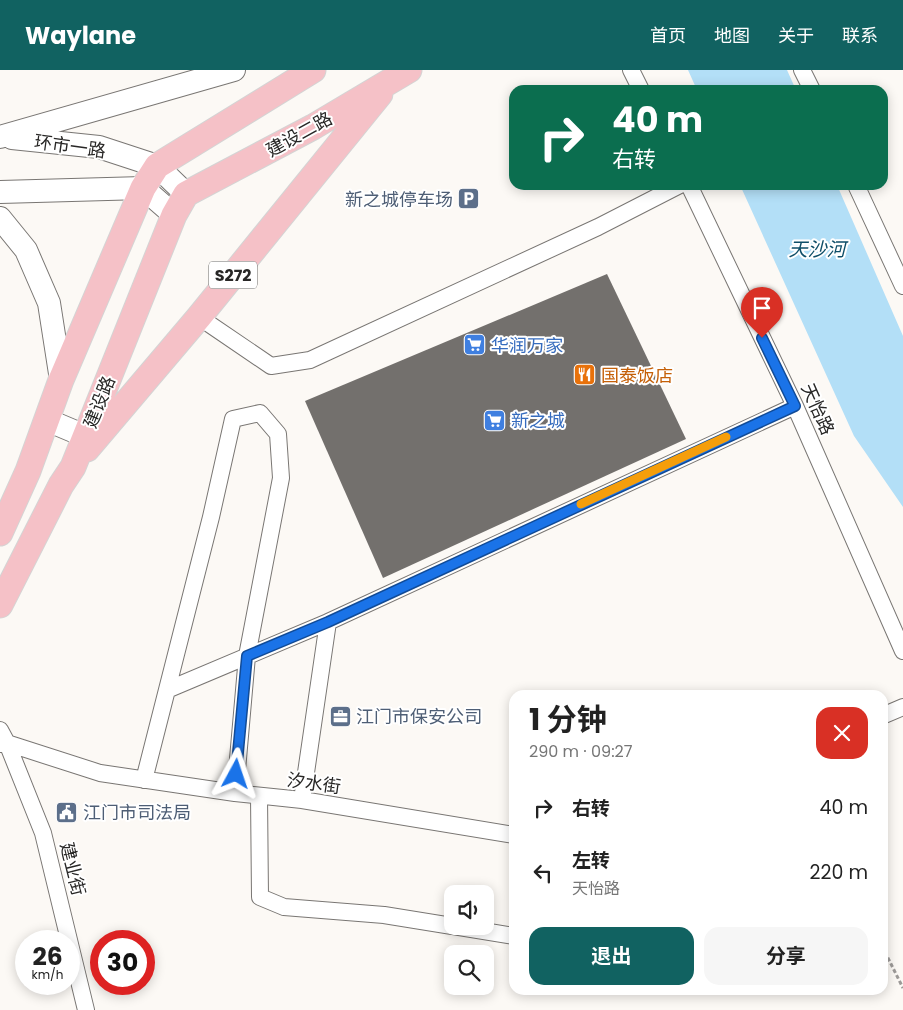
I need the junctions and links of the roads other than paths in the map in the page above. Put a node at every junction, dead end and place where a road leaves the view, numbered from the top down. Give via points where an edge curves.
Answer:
1 (234, 70) edge
2 (313, 70) edge
3 (631, 70) edge
4 (802, 70) edge
5 (400, 75) edge
6 (638, 85) edge
7 (810, 85) edge
8 (0, 137) edge
9 (156, 166) junction
10 (143, 188) junction
11 (670, 190) edge
12 (691, 190) edge
13 (858, 190) edge
14 (0, 192) edge
15 (186, 194) junction
16 (174, 215) junction
17 (0, 218) edge
18 (903, 286) edge
19 (199, 317) junction
20 (61, 380) junction
21 (795, 406) junction
22 (47, 420) junction
23 (85, 436) junction
24 (73, 467) junction
25 (0, 532) edge
26 (0, 605) edge
27 (328, 622) junction
28 (903, 652) edge
29 (247, 656) junction
30 (167, 690) junction
31 (903, 707) edge
32 (888, 713) edge
33 (2, 739) edge
34 (144, 780) junction
35 (235, 793) junction
36 (258, 796) junction
37 (302, 800) junction
38 (509, 834) edge
39 (444, 925) edge
40 (494, 933) edge
41 (509, 935) edge
42 (86, 1010) edge

1 - 8 main road
2 - 9 main road
3 - 6 street
4 - 7 street
5 - 15 main road, 建设二路 / S272 via 313,127
5 - 19 main road, S272
8 - 9 main road, 环市一路 via 99,147
9 - 10 main road
9 - 15 main road, 环市一路
10 - 14 main road
10 - 16 main road
10 - 20 main road
11 - 19 street via 598,227 310,360 271,366
12 - 21 street, 天怡路
13 - 18 street
15 - 16 main road, 建设路 / S272
16 - 23 main road, 建设路 / S272
17 - 20 main road via 26,250 49,303
19 - 24 main road, S272
20 - 22 main road
21 - 27 street
21 - 28 street, 天怡路
22 - 23 main road
22 - 25 main road
23 - 24 main road, 建设路 / S272
24 - 26 main road, 建设路 / S272 via 60,485
27 - 29 street
27 - 37 street
29 - 30 street
29 - 30 street via 281,478 278,434 260,413 233,419
29 - 35 street
30 - 34 street
31 - 32 street
33 - 34 street, 汐水街 via 100,773
33 - 42 street, 建业街 via 43,833
34 - 35 street, 汐水街
35 - 36 street, 汐水街
36 - 37 street, 汐水街
36 - 39 street via 260,897 284,907 384,915
37 - 38 street, 汐水街
40 - 41 street

